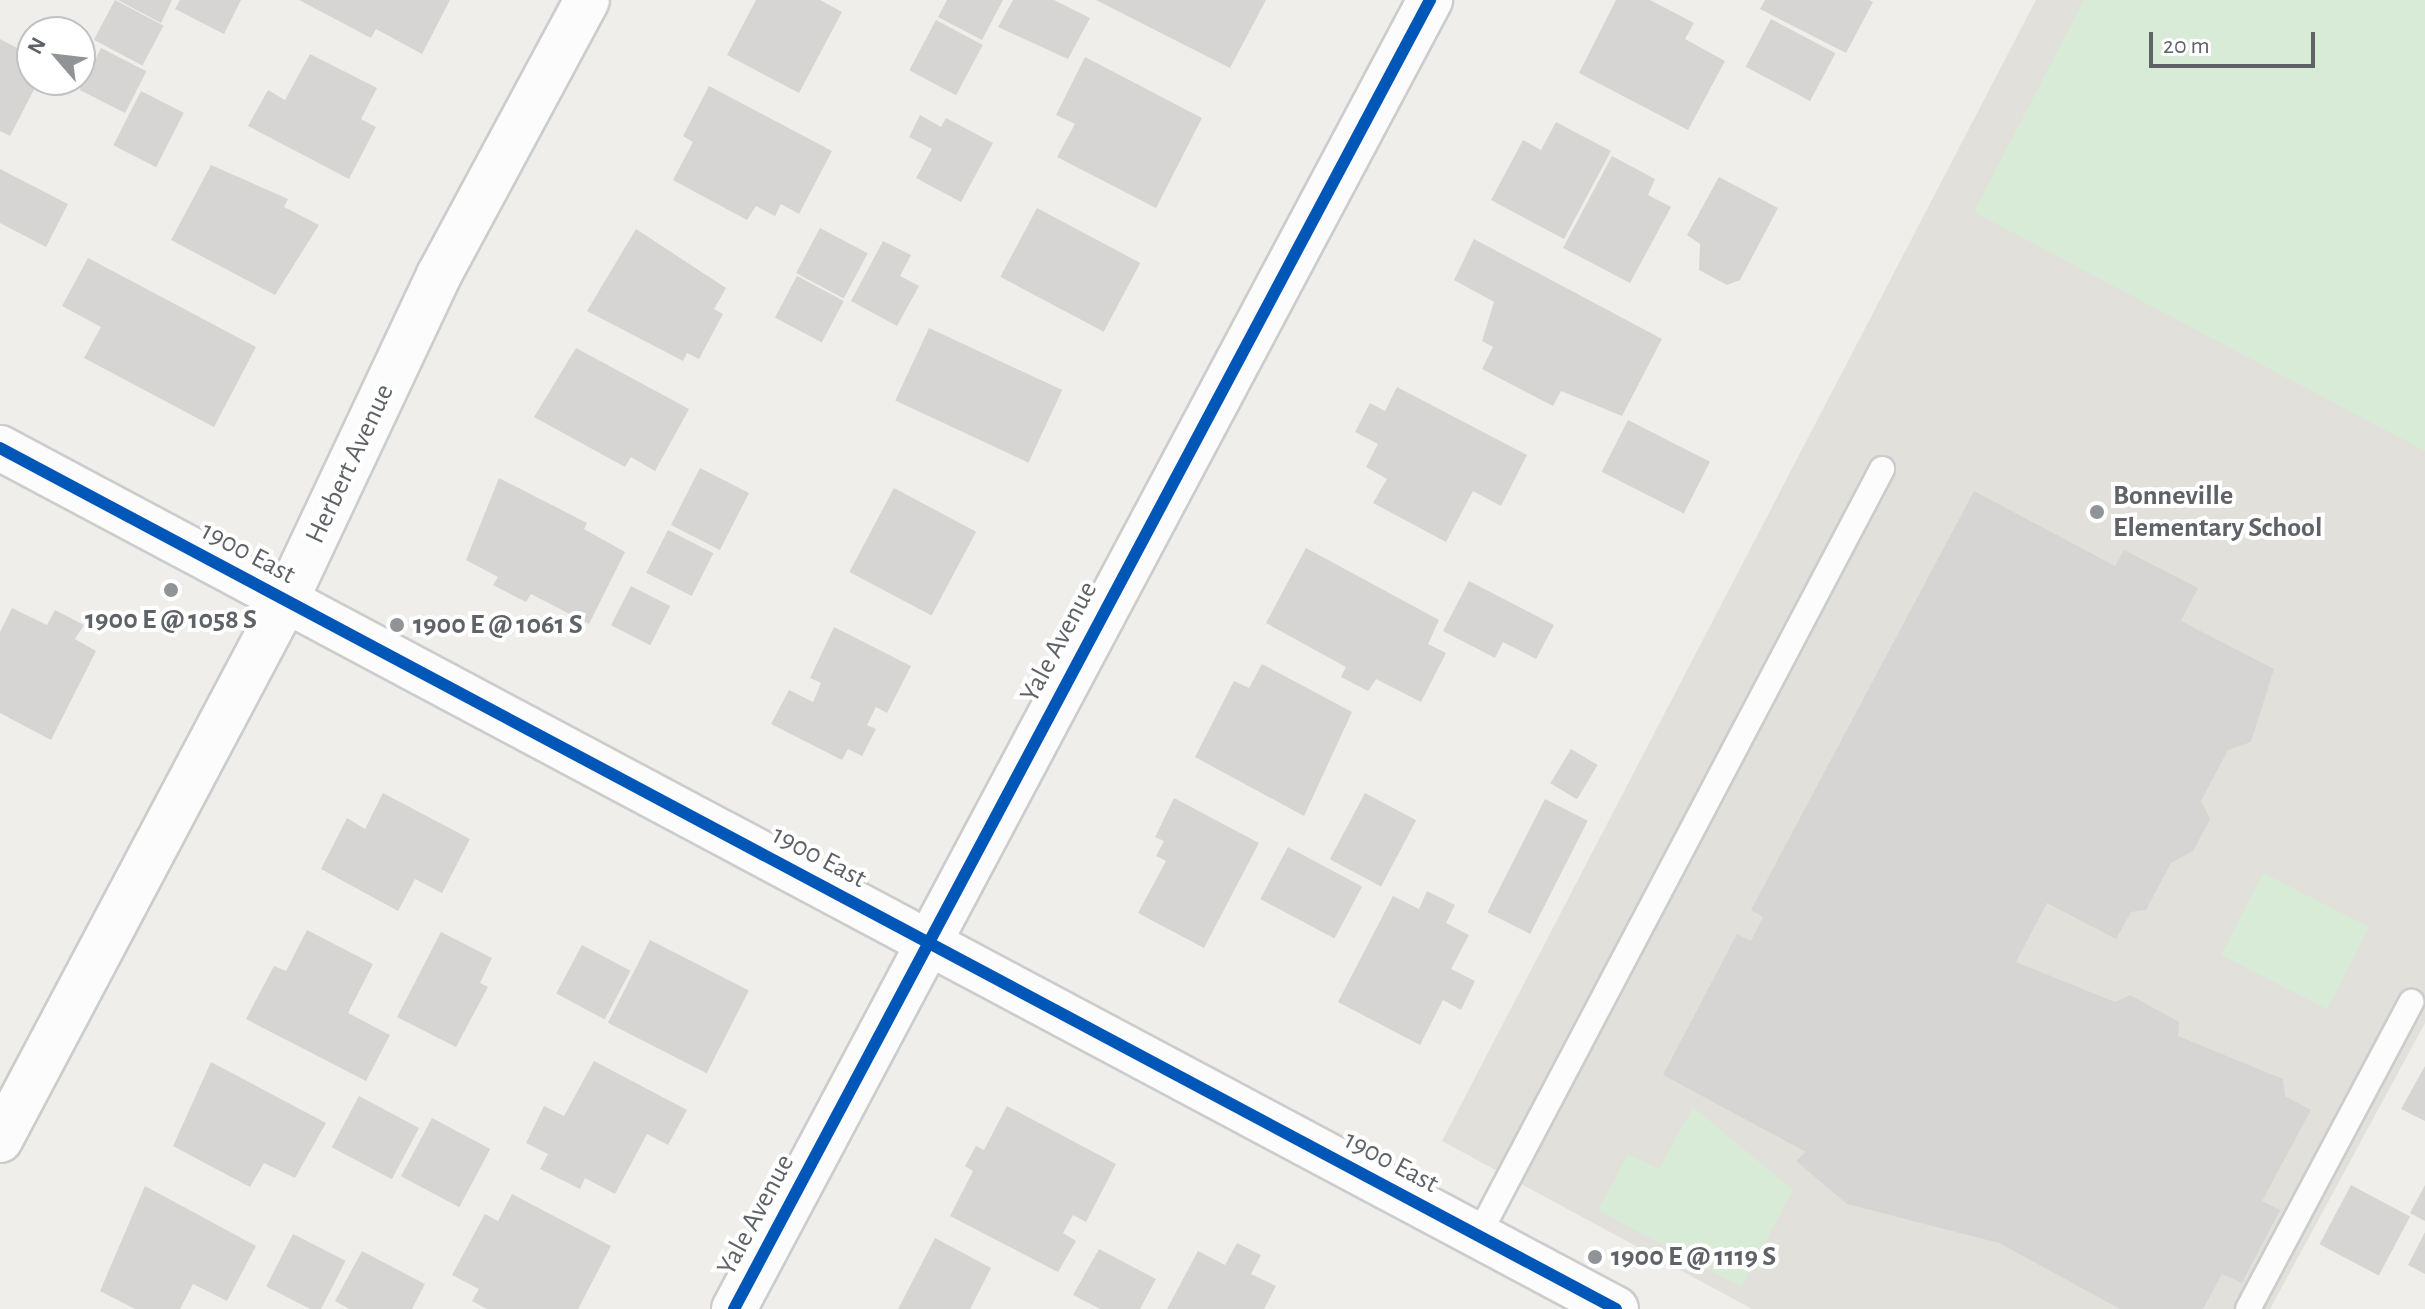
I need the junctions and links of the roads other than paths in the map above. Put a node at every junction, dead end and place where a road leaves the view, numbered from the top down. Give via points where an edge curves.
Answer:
1 (587, 0) edge
2 (1430, 0) edge
3 (0, 448) edge
4 (1882, 469) dead end
5 (286, 600) junction
6 (929, 943) junction
7 (2411, 1002) dead end
8 (0, 1140) edge
9 (1478, 1236) junction
10 (734, 1309) edge
11 (1616, 1309) edge
12 (2248, 1309) edge

1 - 5 street, Herbert Avenue via 439,275
2 - 6 street, Yale Avenue
3 - 5 street, 1900 East
4 - 9 lane
5 - 6 street, 1900 East
5 - 8 street, Herbert Avenue
6 - 9 street, 1900 East
6 - 10 street, Yale Avenue
7 - 12 lane
9 - 11 street, 1900 East

